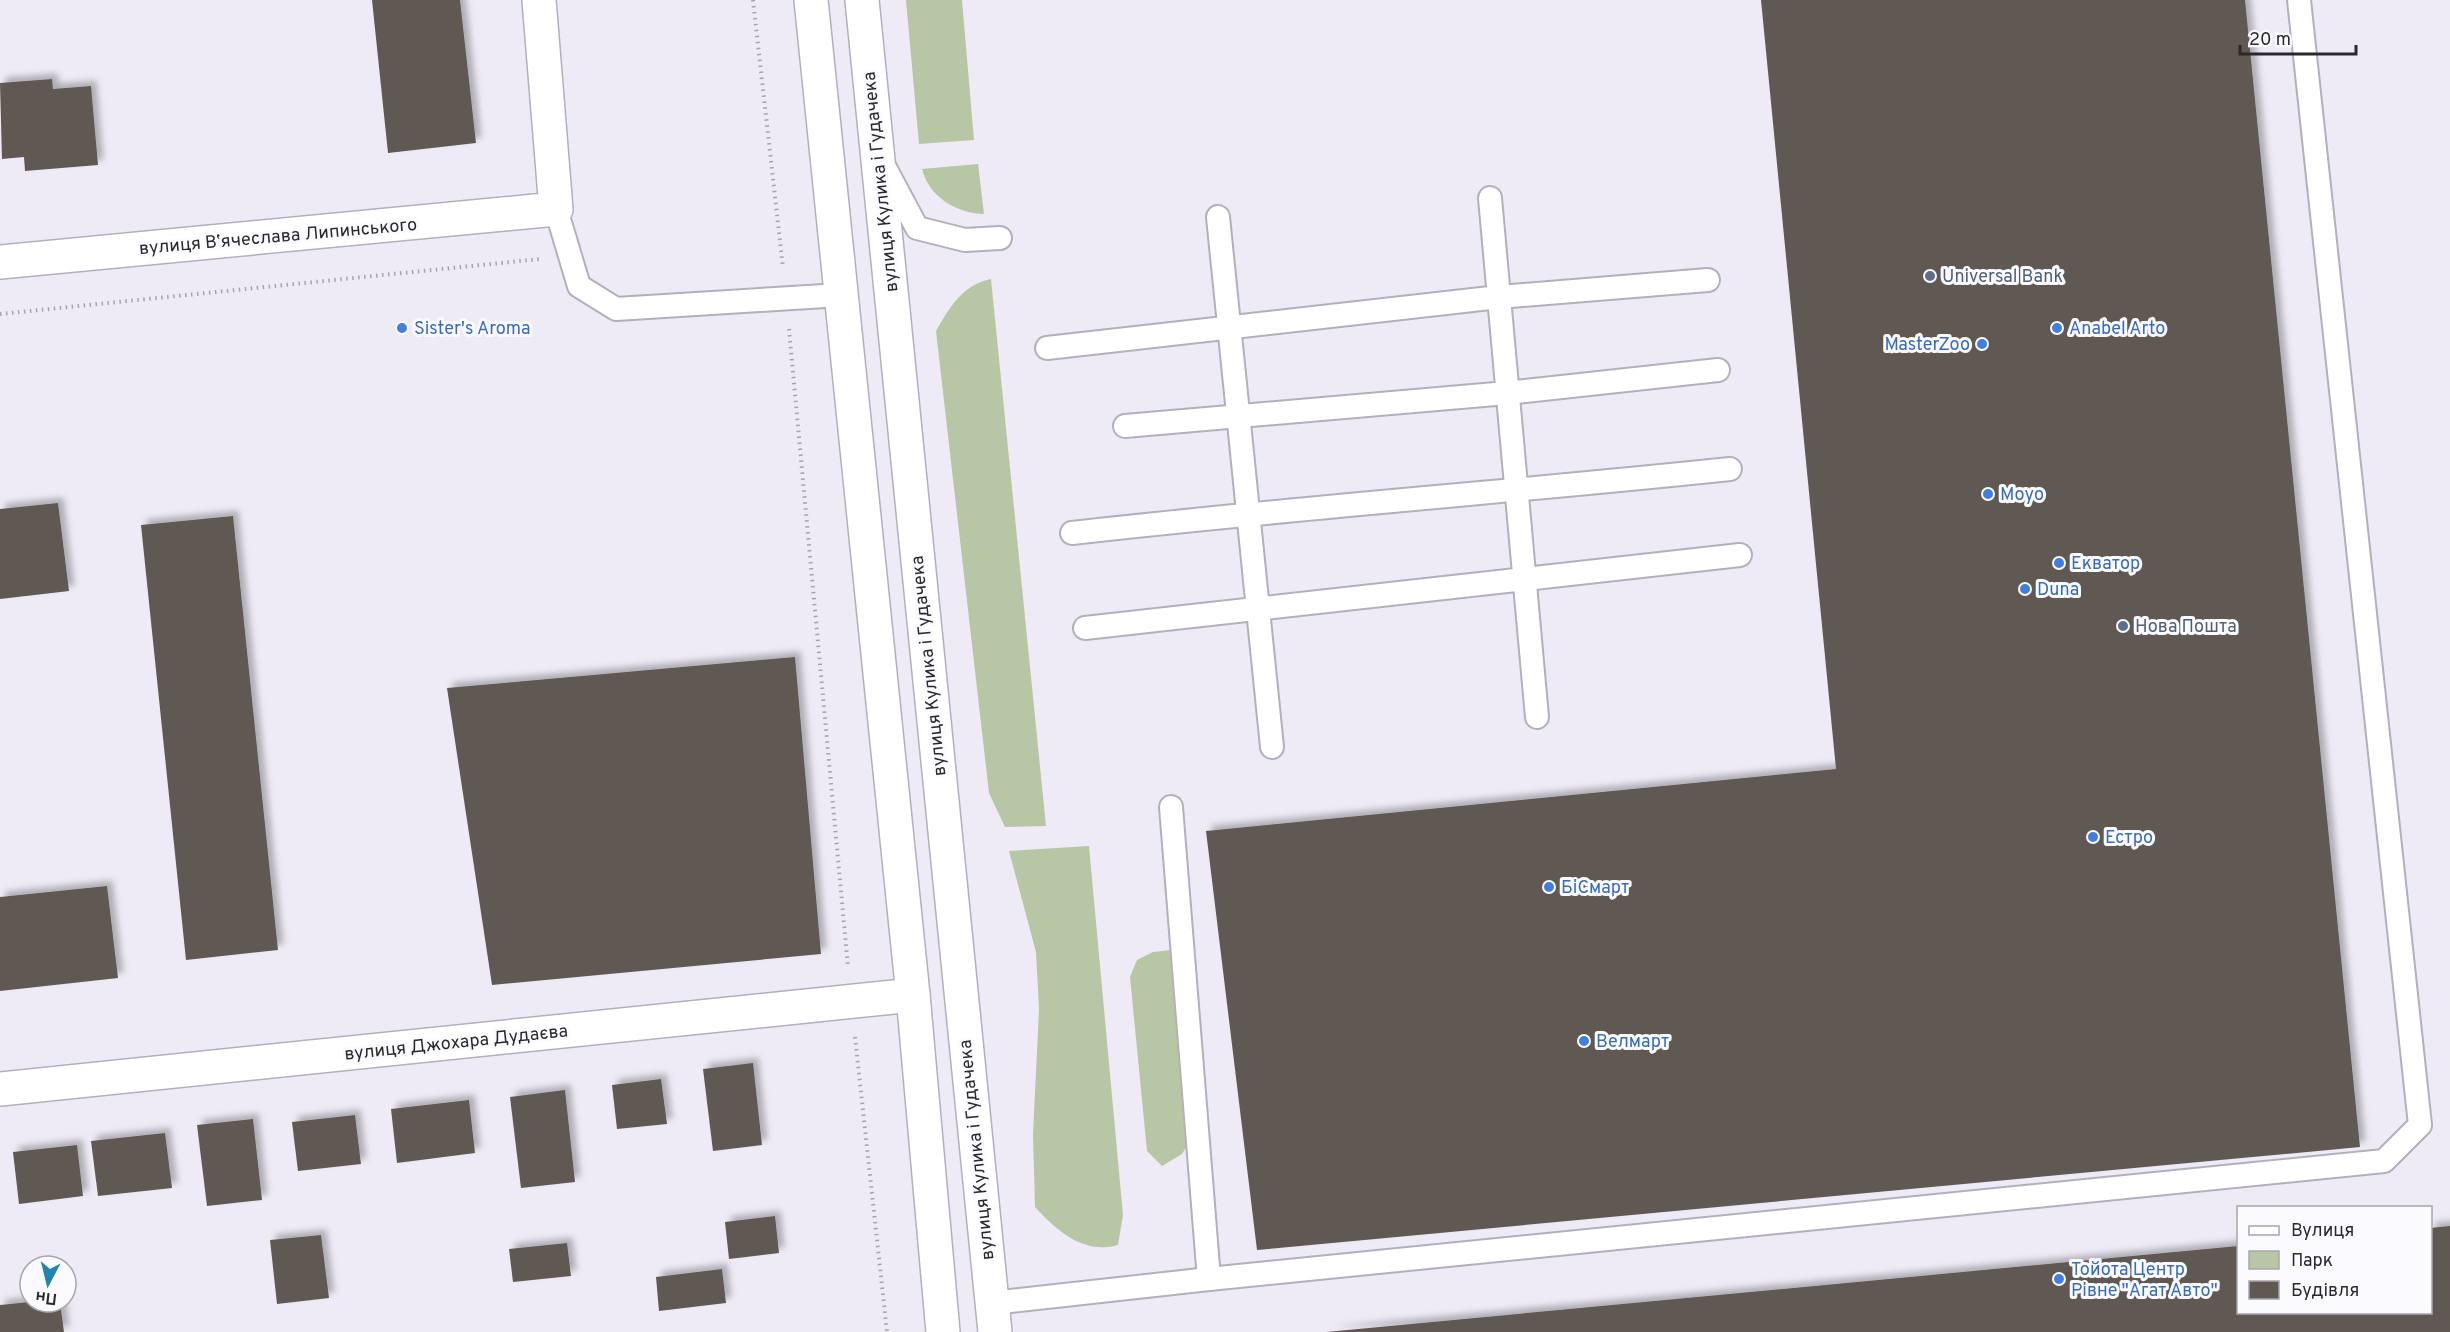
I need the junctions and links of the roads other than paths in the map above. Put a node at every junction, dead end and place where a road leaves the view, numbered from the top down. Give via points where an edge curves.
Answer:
1 (539, 0) edge
2 (811, 0) edge
3 (862, 0) edge
4 (2299, 0) edge
5 (877, 153) junction
6 (1490, 198) dead end
7 (556, 209) junction
8 (1218, 217) dead end
9 (1000, 237) dead end
10 (0, 262) edge
11 (1708, 280) dead end
12 (840, 295) junction
13 (1499, 297) junction
14 (1230, 329) junction
15 (1047, 348) dead end
16 (1719, 370) dead end
17 (1507, 393) junction
18 (1239, 418) junction
19 (1125, 426) dead end
20 (1730, 469) dead end
21 (1516, 492) junction
22 (1248, 513) junction
23 (1072, 533) dead end
24 (1740, 555) dead end
25 (1524, 580) junction
26 (1258, 610) junction
27 (1085, 627) dead end
28 (1537, 717) dead end
29 (1272, 747) dead end
30 (1171, 807) dead end
31 (913, 995) junction
32 (0, 1089) edge
33 (1209, 1279) junction
34 (993, 1318) edge
35 (943, 1332) edge

1 - 7 main road
2 - 12 main road
3 - 5 main road, вулиця Кулика і Гудачека
4 - 33 lane via 2420,1125 2384,1161
5 - 9 lane via 917,228 965,240
5 - 34 main road, вулиця Кулика і Гудачека
6 - 13 lane
7 - 10 main road, вулиця Вʼячеслава Липинського
7 - 12 lane via 579,286 616,309
8 - 14 lane
11 - 13 lane
12 - 31 main road
13 - 14 lane
13 - 17 lane
14 - 15 lane
14 - 18 lane
16 - 17 lane
17 - 18 lane
17 - 21 lane
18 - 19 lane
18 - 22 lane
20 - 21 lane
21 - 22 lane
21 - 25 lane
22 - 23 lane
22 - 26 lane
24 - 25 lane
25 - 26 lane
25 - 28 lane
26 - 27 lane
26 - 29 lane
30 - 33 lane
31 - 32 main road, вулиця Джохара Дудаєва
31 - 35 main road
33 - 34 lane

